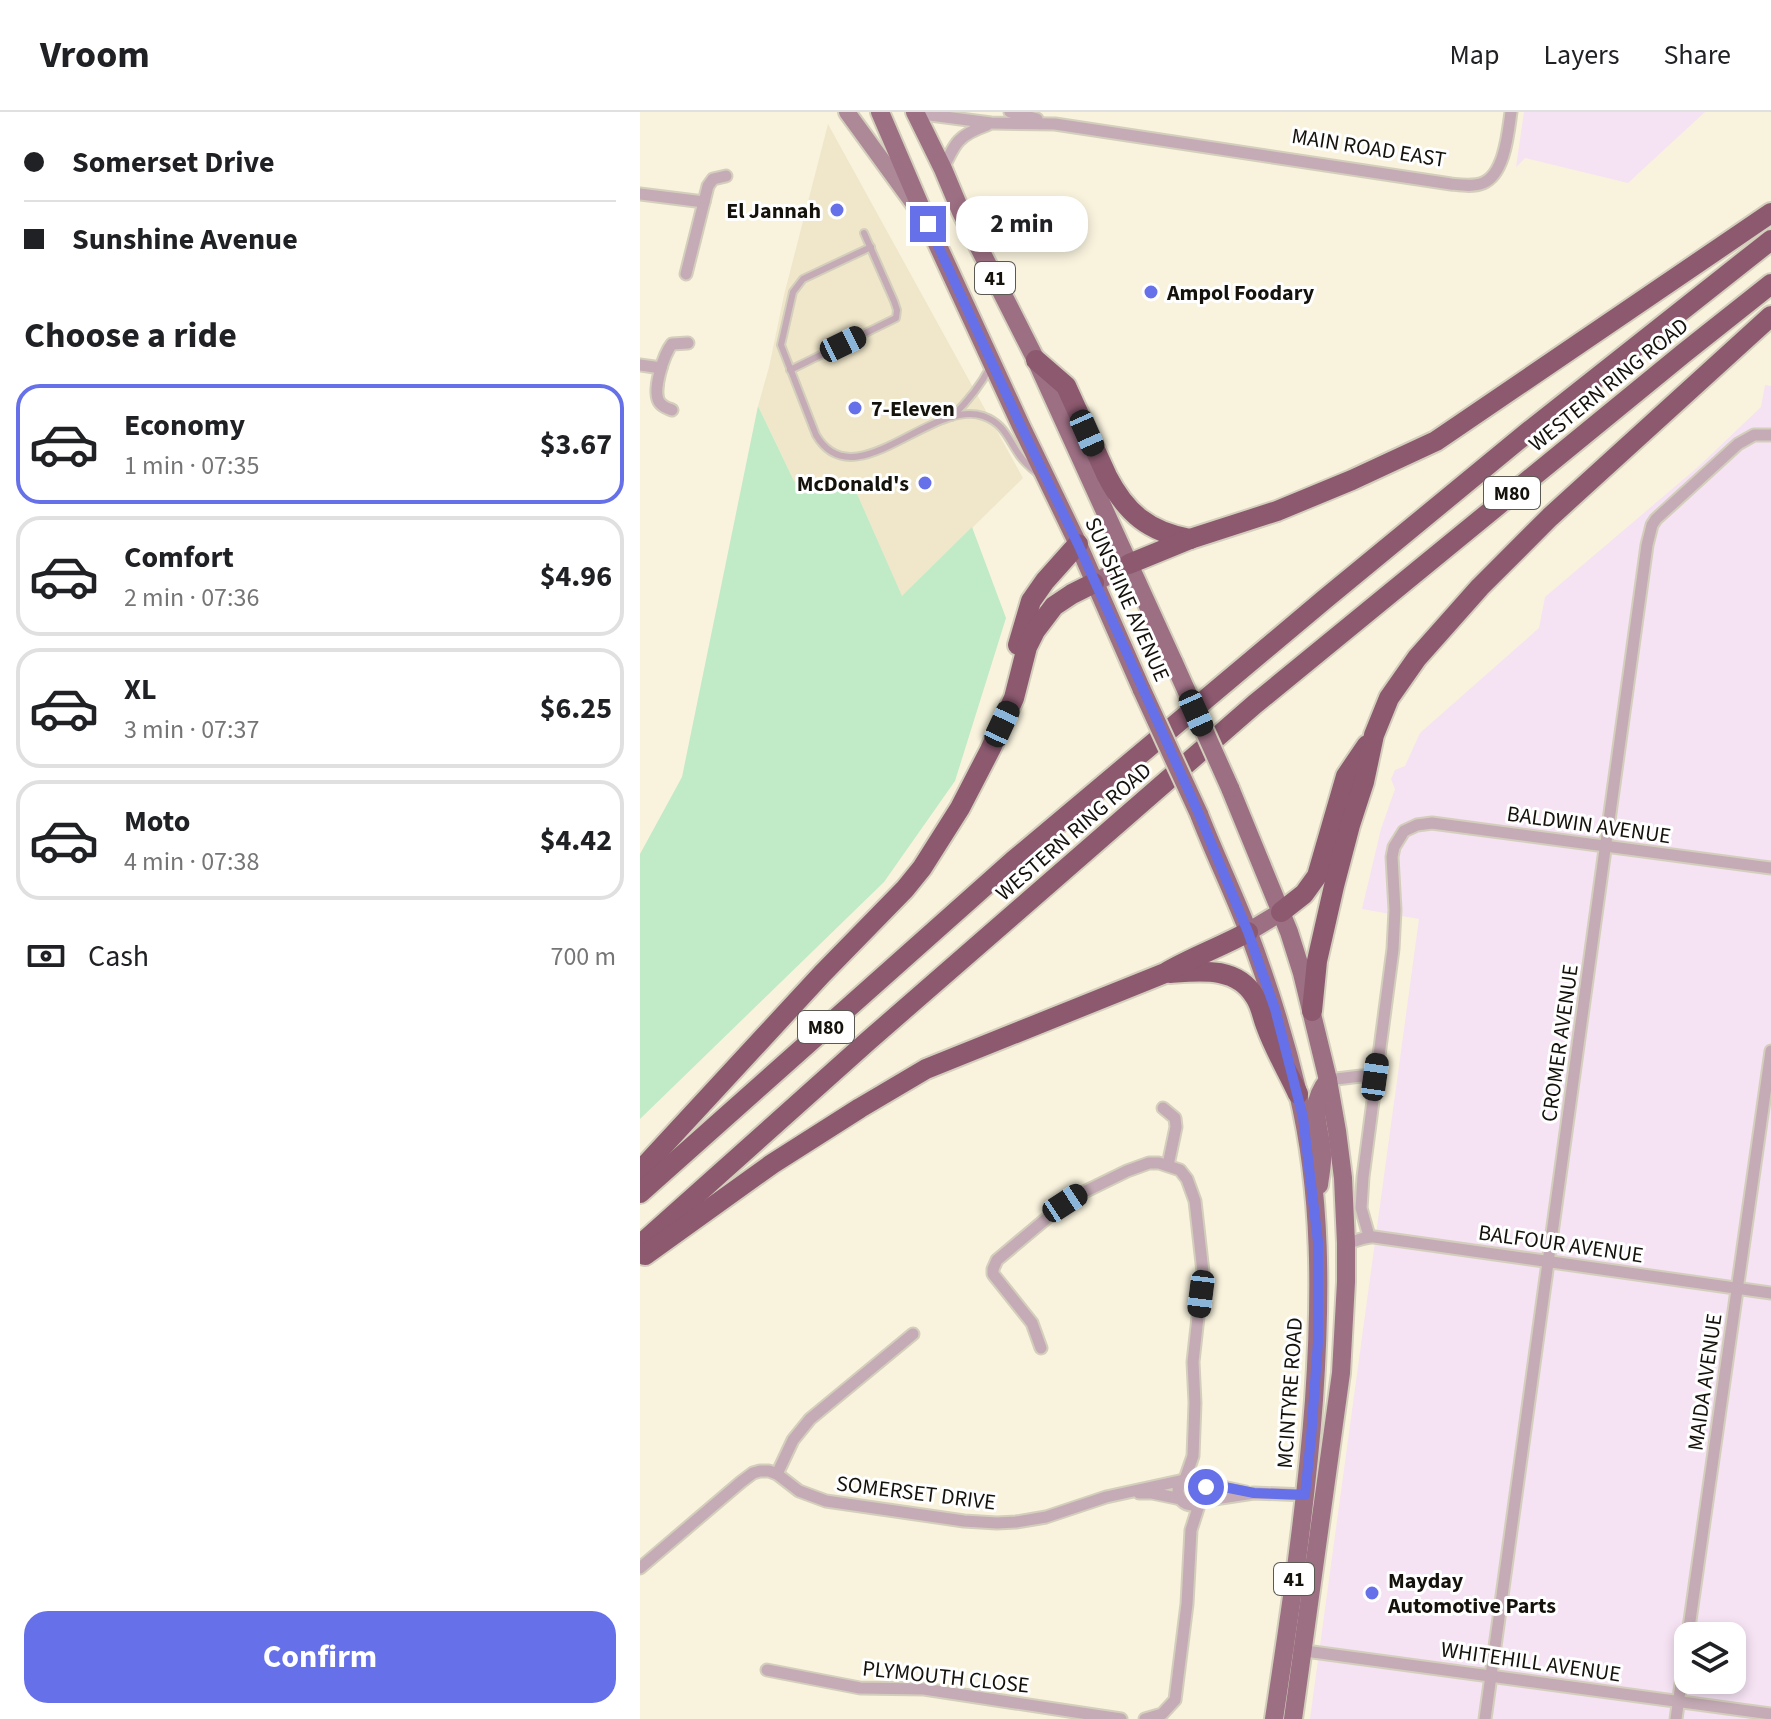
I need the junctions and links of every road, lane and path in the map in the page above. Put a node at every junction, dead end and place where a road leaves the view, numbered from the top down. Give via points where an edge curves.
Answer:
1 (847, 112) edge
2 (880, 112) edge
3 (914, 112) edge
4 (1010, 112) edge
5 (1511, 112) edge
6 (991, 123) junction
7 (1055, 124) junction
8 (943, 169) junction
9 (726, 176) dead end
10 (640, 194) edge
11 (704, 202) junction
12 (1771, 213) edge
13 (928, 224) junction
14 (864, 233) dead end
15 (1771, 240) edge
16 (871, 247) junction
17 (686, 274) dead end
18 (1771, 284) edge
19 (1771, 316) edge
20 (688, 343) dead end
21 (1036, 360) junction
22 (992, 363) junction
23 (640, 365) edge
24 (661, 368) junction
25 (790, 370) junction
26 (672, 410) dead end
27 (952, 417) junction
28 (1771, 435) edge
29 (1049, 485) junction
30 (1190, 539) junction
31 (1078, 544) junction
32 (1129, 564) junction
33 (1094, 583) junction
34 (1374, 735) junction
35 (990, 750) junction
36 (1606, 846) junction
37 (1771, 868) edge
38 (1281, 912) junction
39 (1248, 932) junction
40 (1165, 973) junction
41 (1312, 1011) junction
42 (1771, 1051) edge
43 (1375, 1077) junction
44 (1328, 1080) junction
45 (1298, 1094) junction
46 (1163, 1108) dead end
47 (1168, 1165) junction
48 (640, 1171) edge
49 (640, 1193) edge
50 (1316, 1211) junction
51 (1369, 1236) junction
52 (1318, 1242) junction
53 (1346, 1243) junction
54 (640, 1245) edge
55 (640, 1259) edge
56 (1549, 1262) junction
57 (1738, 1288) junction
58 (1771, 1293) edge
59 (913, 1334) dead end
60 (1041, 1348) dead end
61 (1193, 1456) junction
62 (777, 1474) junction
63 (1184, 1479) junction
64 (1203, 1482) junction
65 (1130, 1492) junction
66 (1254, 1493) junction
67 (1314, 1496) junction
68 (1182, 1500) junction
69 (1201, 1502) junction
70 (1191, 1530) junction
71 (640, 1568) edge
72 (1294, 1649) junction
73 (767, 1670) dead end
74 (1491, 1676) junction
75 (1678, 1701) junction
76 (1771, 1714) edge
77 (1121, 1719) edge
78 (1145, 1719) edge
79 (1274, 1719) edge
80 (1293, 1719) edge
81 (1485, 1719) edge
82 (1676, 1719) edge

1 - 13 main road
2 - 13 main road, SUNSHINE AVENUE / 41
3 - 6 street, MAIN ROAD EAST
3 - 8 main road, SUNSHINE AVENUE / 41
4 - 7 street, MAIN ROAD EAST
5 - 7 street, MAIN ROAD EAST via 1504,153 1494,174 1471,185
6 - 7 street, MAIN ROAD EAST
6 - 8 street via 960,138
8 - 21 main road, SUNSHINE AVENUE / 41
9 - 11 street via 713,179
10 - 11 street
11 - 17 street
12 - 30 highway via 1436,441 1277,511
13 - 22 main road, SUNSHINE AVENUE / 41
14 - 16 lane
15 - 49 highway, WESTERN RING ROAD / M80 via 1504,452 1013,861
16 - 25 lane via 803,279 793,292 781,345
16 - 25 lane via 896,318
18 - 54 highway, WESTERN RING ROAD / M80 via 1255,704
19 - 34 highway via 1480,587 1417,658 1389,698
20 - 24 street via 672,344
21 - 30 highway via 1066,386 1124,503 1151,528
21 - 32 main road, SUNSHINE AVENUE / 41
22 - 27 lane via 982,384
22 - 29 main road, SUNSHINE AVENUE / 41
23 - 24 street
24 - 26 street via 657,396
25 - 27 lane via 816,435 835,456 863,456
27 - 29 lane via 982,415 1003,426 1021,458
28 - 36 street, CROMER AVENUE via 1754,435 1738,444 1652,525
29 - 31 main road, SUNSHINE AVENUE / 41
30 - 32 highway
31 - 33 main road, SUNSHINE AVENUE / 41
31 - 35 highway via 1031,601
32 - 33 main road
32 - 38 main road, SUNSHINE AVENUE / 41, bridge
33 - 35 highway via 1054,606 1035,631 1014,698
33 - 39 main road, SUNSHINE AVENUE / 41, bridge
34 - 38 highway via 1346,776 1317,876
34 - 41 highway via 1319,952
35 - 48 highway via 937,846 905,889
36 - 37 street, BALDWIN AVENUE
36 - 43 street, BALDWIN AVENUE via 1432,823 1404,831 1392,857 1394,932
36 - 56 street, CROMER AVENUE
38 - 39 main road
38 - 41 main road, SUNSHINE AVENUE / 41
39 - 40 highway
39 - 45 main road, SUNSHINE AVENUE / 41
40 - 45 highway via 1220,973 1251,991
40 - 55 highway via 926,1069 772,1164
41 - 44 main road, SUNSHINE AVENUE / 41
42 - 57 street, MAIDA AVENUE
43 - 44 street
43 - 51 street via 1361,1208
44 - 50 main road via 1317,1097 1323,1156
44 - 53 main road, MCINTYRE ROAD / 41 via 1343,1178
45 - 50 main road, SUNSHINE AVENUE / 41
46 - 47 street via 1175,1118 1176,1127
47 - 60 street via 1149,1163 1080,1194 997,1260 996,1279 1032,1323
47 - 61 street via 1180,1170 1192,1190 1201,1251
50 - 52 main road, MCINTYRE ROAD / 41
51 - 53 street, BALFOUR AVENUE
51 - 56 street, BALFOUR AVENUE
52 - 53 main road
52 - 67 main road, MCINTYRE ROAD / 41
53 - 67 main road, MCINTYRE ROAD / 41 via 1341,1373
56 - 57 street, BALFOUR AVENUE
56 - 74 street, CROMER AVENUE
57 - 58 street, BALFOUR AVENUE
57 - 75 street, MAIDA AVENUE
59 - 62 street via 810,1419
61 - 63 street
61 - 64 street
62 - 65 street, SOMERSET DRIVE via 799,1491 826,1501 980,1523 1032,1520
62 - 71 street via 753,1473
63 - 64 street
63 - 65 street, SOMERSET DRIVE
63 - 68 street via 1178,1491
64 - 66 street
64 - 69 street
65 - 68 street, SOMERSET DRIVE
66 - 67 street
66 - 69 street
67 - 72 main road, MCINTYRE ROAD / 41
68 - 69 street via 1191,1505
68 - 70 street
69 - 70 street
70 - 78 street via 1175,1700 1162,1714
72 - 74 street, WHITEHILL AVENUE
72 - 79 main road, MCINTYRE ROAD / 41
72 - 80 main road, MCINTYRE ROAD / 41
73 - 77 street, PLYMOUTH CLOSE via 860,1688 924,1689
74 - 75 street, WHITEHILL AVENUE
74 - 81 street, CROMER AVENUE
75 - 76 street, WHITEHILL AVENUE
75 - 82 street, MAIDA AVENUE

